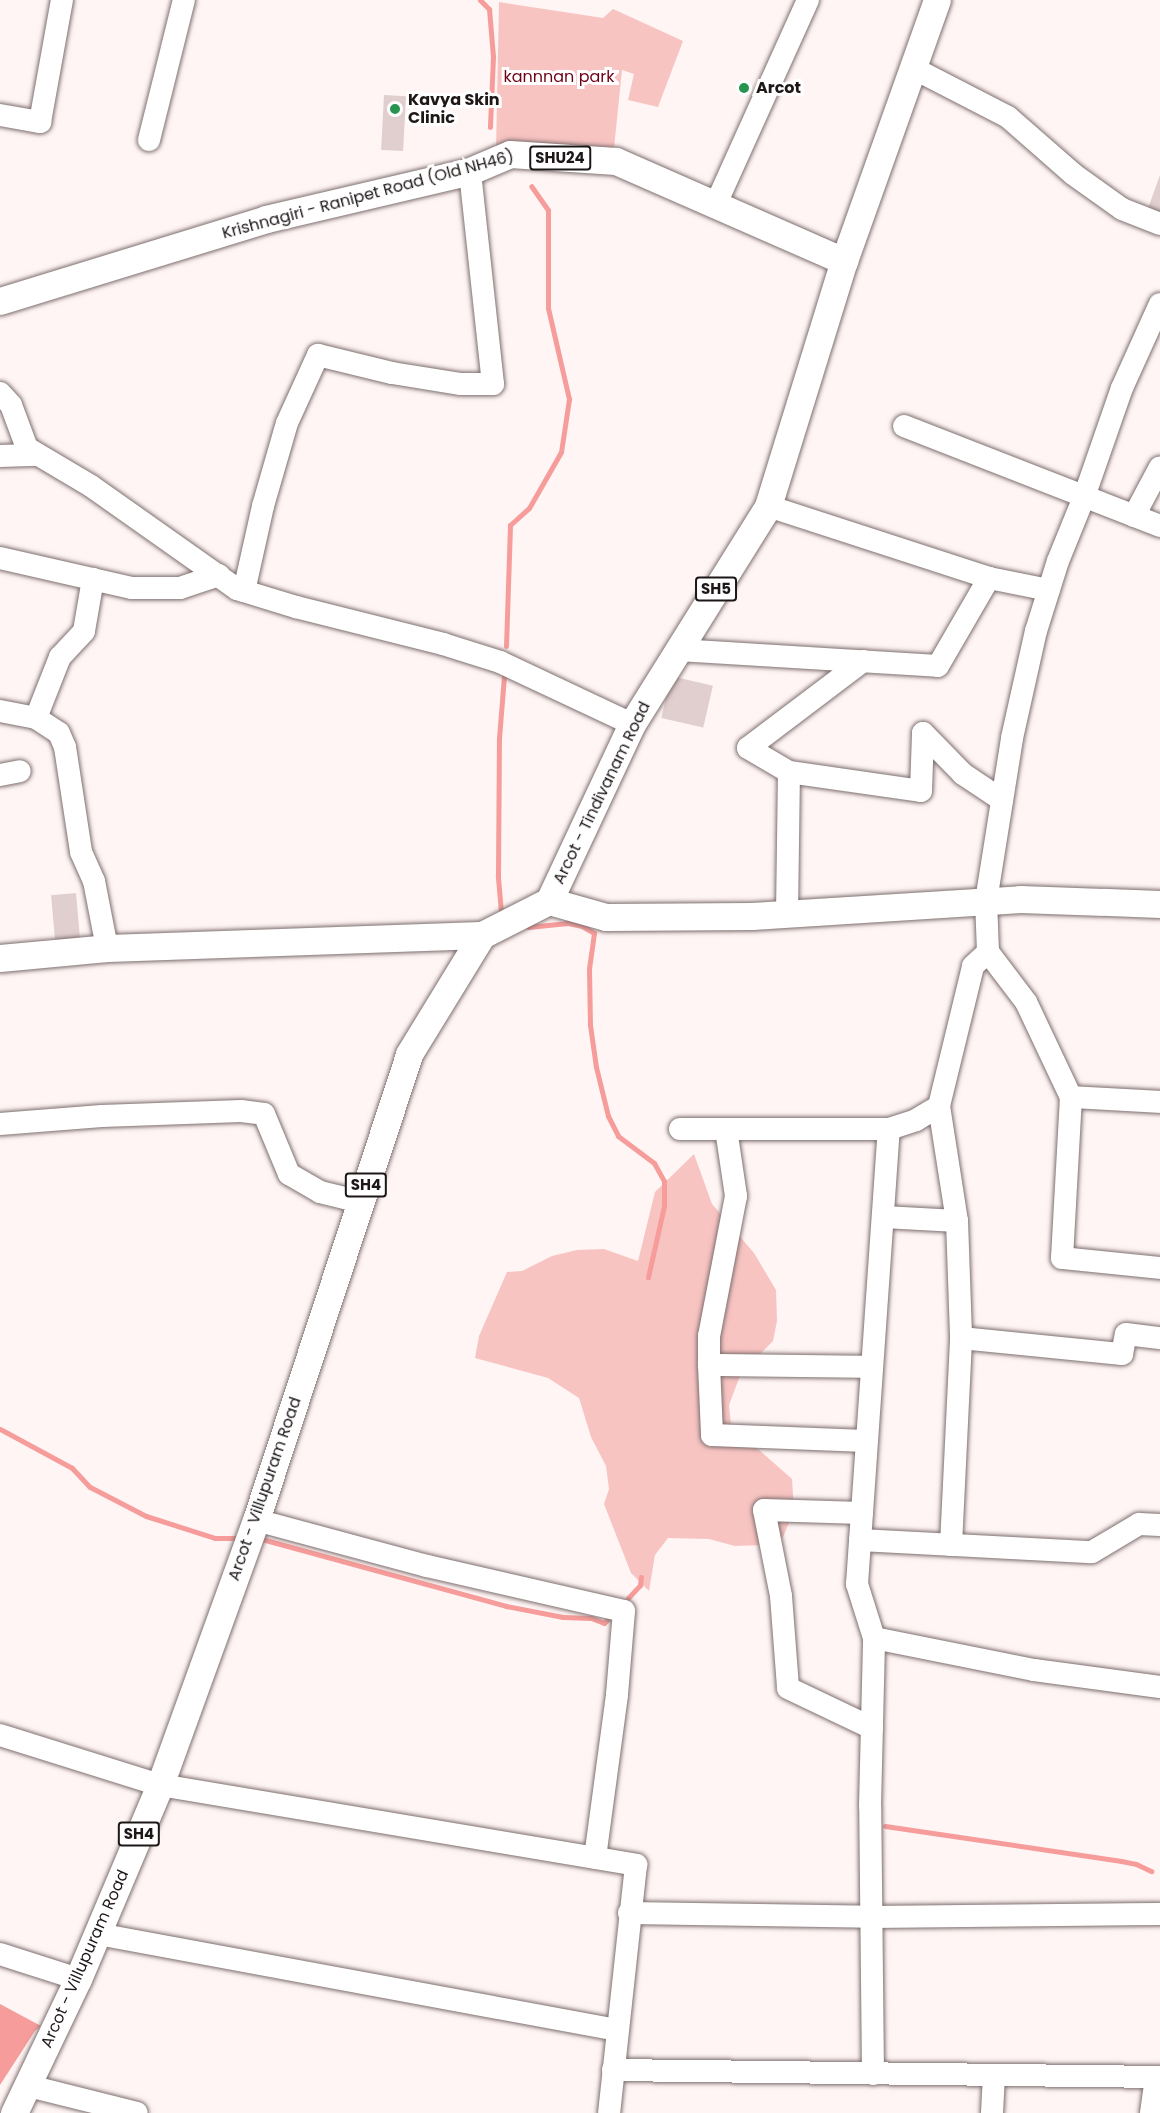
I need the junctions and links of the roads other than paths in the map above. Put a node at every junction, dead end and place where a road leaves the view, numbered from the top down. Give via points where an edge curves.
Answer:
1 (62, 0) edge
2 (184, 0) edge
3 (808, 0) edge
4 (937, 0) edge
5 (913, 68) junction
6 (0, 116) edge
7 (148, 140) dead end
8 (470, 171) junction
9 (715, 206) junction
10 (1160, 224) edge
11 (844, 261) junction
12 (0, 301) edge
13 (1160, 304) edge
14 (0, 393) edge
15 (904, 426) dead end
16 (38, 455) junction
17 (0, 456) edge
18 (1160, 467) edge
19 (1084, 497) junction
20 (768, 506) junction
21 (1134, 516) junction
22 (1160, 526) edge
23 (0, 558) edge
24 (219, 575) junction
25 (989, 578) junction
26 (93, 579) junction
27 (1049, 590) junction
28 (244, 591) junction
29 (678, 650) junction
30 (863, 661) junction
31 (0, 711) edge
32 (36, 718) junction
33 (632, 724) junction
34 (789, 772) junction
35 (1002, 800) junction
36 (549, 901) junction
37 (986, 901) junction
38 (1160, 904) edge
39 (787, 914) junction
40 (482, 935) junction
41 (107, 948) junction
42 (988, 952) junction
43 (0, 958) edge
44 (1071, 1097) junction
45 (1160, 1102) edge
46 (939, 1106) junction
47 (0, 1124) edge
48 (680, 1129) dead end
49 (726, 1129) junction
50 (889, 1129) junction
51 (361, 1202) junction
52 (884, 1217) junction
53 (957, 1221) junction
54 (1160, 1268) edge
55 (960, 1338) junction
56 (1160, 1338) edge
57 (709, 1365) junction
58 (871, 1367) junction
59 (866, 1441) junction
60 (862, 1513) junction
61 (256, 1520) junction
62 (1160, 1524) edge
63 (860, 1540) junction
64 (951, 1545) junction
65 (874, 1638) junction
66 (1160, 1687) edge
67 (872, 1728) junction
68 (0, 1735) edge
69 (160, 1785) junction
70 (595, 1857) junction
71 (629, 1913) junction
72 (1160, 1914) edge
73 (872, 1917) junction
74 (98, 1934) junction
75 (0, 1954) edge
76 (78, 1979) junction
77 (617, 2030) junction
78 (613, 2070) junction
79 (873, 2074) junction
80 (994, 2075) junction
81 (1158, 2077) edge
82 (29, 2086) junction
83 (14, 2113) edge
84 (137, 2113) edge
85 (609, 2113) edge
86 (992, 2113) edge
87 (1151, 2113) edge

1 - 6 street via 40,122
2 - 7 street
3 - 9 street
4 - 5 main road
5 - 10 street via 1008,117 1073,174 1122,209
5 - 11 main road
8 - 9 main road, Krishnagiri - Ranipet Road (Old NH46) / SHU24 via 510,154 616,161
8 - 12 main road, Krishnagiri - Ranipet Road (Old NH46) / SHU24 via 266,219
8 - 28 street via 493,384 461,384 392,373 318,355 287,423
9 - 11 main road, Krishnagiri - Ranipet Road (Old NH46) / SHU24
11 - 20 main road, Arcot - Tindivanam Road / SH5
13 - 19 street via 1122,388
14 - 16 street via 11,405 27,448
15 - 19 street
16 - 17 street
16 - 24 street via 91,486
18 - 21 street
19 - 21 street
19 - 27 street
20 - 25 street
20 - 29 main road, Arcot - Tindivanam Road / SH5
21 - 22 street
23 - 26 street
24 - 26 street via 180,588 132,588
24 - 28 street
25 - 27 street
25 - 30 street via 938,666
26 - 32 street via 84,631 60,657
27 - 35 street via 1031,653
28 - 33 street via 500,662
29 - 30 street
29 - 33 main road, Arcot - Tindivanam Road / SH5
30 - 34 street via 747,748
31 - 32 street
32 - 41 street via 59,733 65,747 81,852 94,881
33 - 36 main road, Arcot - Tindivanam Road / SH5
34 - 35 street via 921,791 923,733 963,774
34 - 39 street
35 - 37 street
36 - 39 main road, Arcot - Tindivanam Road via 606,917
36 - 40 main road
37 - 38 main road, Arcot - Tindivanam Road
37 - 39 main road, Arcot - Tindivanam Road
37 - 42 street
40 - 41 main road
40 - 51 main road, Arcot - Villupuram Road / SH4 via 409,1054
41 - 43 main road
42 - 44 street via 1026,1002
42 - 46 street via 973,966
44 - 45 street
44 - 54 street via 1062,1258
46 - 50 street via 916,1120
46 - 53 street
47 - 51 street via 102,1116 241,1111 264,1114 289,1174 320,1192
48 - 49 street
49 - 50 street
49 - 57 street via 736,1196 709,1336
50 - 52 street
51 - 61 main road, Arcot - Villupuram Road / SH4
52 - 53 street
52 - 58 street
53 - 55 street
55 - 56 street via 1122,1354 1126,1334
55 - 64 street
57 - 58 street
57 - 59 street via 712,1435
58 - 59 street
59 - 60 street
60 - 63 street
60 - 67 street via 764,1510 781,1596 788,1689
61 - 69 main road, Arcot - Villupuram Road / SH4
61 - 70 street via 427,1566 624,1611
62 - 64 street via 1138,1524 1092,1552
63 - 64 street
63 - 65 street via 857,1584
65 - 66 street via 1034,1670
65 - 67 street
67 - 73 street
68 - 69 street
69 - 70 street
69 - 74 main road, Arcot - Villupuram Road / SH4
70 - 71 street via 636,1865
71 - 73 street
71 - 77 street
72 - 73 street
73 - 79 street
74 - 76 main road, Arcot - Villupuram Road / SH4
74 - 77 street
75 - 76 street
76 - 82 main road, Arcot - Villupuram Road / SH4
77 - 78 street
78 - 79 street
78 - 85 street
79 - 80 street
80 - 81 street
80 - 86 street
81 - 87 street
82 - 83 main road, Arcot - Villupuram Road / SH4
82 - 84 street

